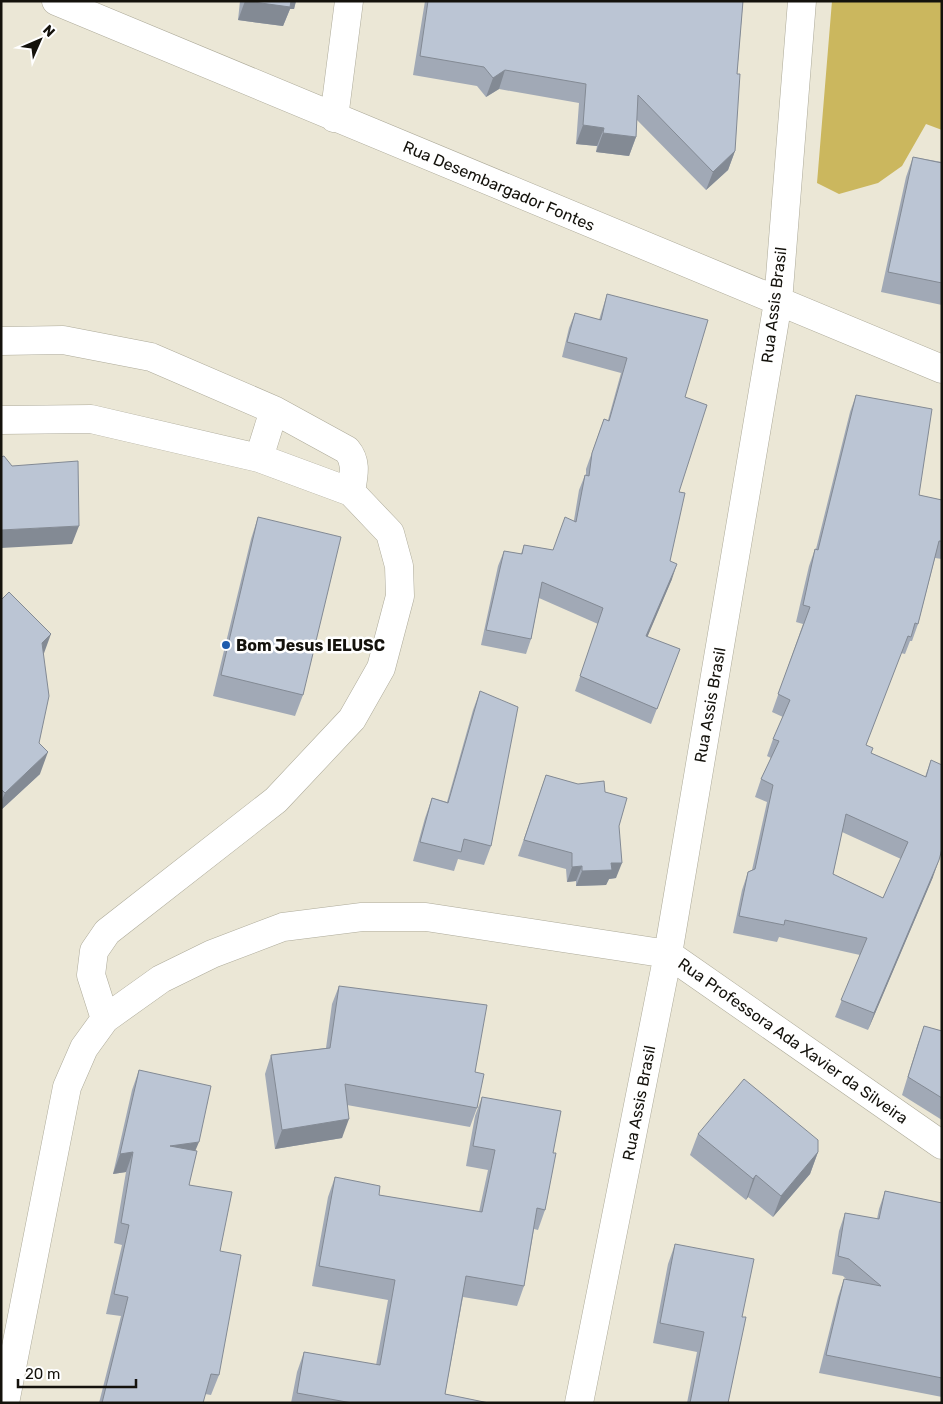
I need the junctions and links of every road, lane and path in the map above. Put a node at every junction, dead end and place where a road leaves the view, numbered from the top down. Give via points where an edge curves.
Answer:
1 (56, 1) edge
2 (349, 1) edge
3 (802, 1) edge
4 (334, 118) junction
5 (778, 302) junction
6 (1, 341) edge
7 (942, 369) edge
8 (274, 410) junction
9 (1, 420) edge
10 (259, 458) junction
11 (351, 492) junction
12 (668, 954) junction
13 (105, 1019) junction
14 (942, 1145) edge
15 (3, 1403) edge
16 (579, 1403) edge

1 - 4 street, Rua Desembargador Fontes
2 - 4 street
3 - 5 street, Rua Assis Brasil
4 - 5 street, Rua Desembargador Fontes
5 - 7 street, Rua Desembargador Fontes
5 - 12 street, Rua Assis Brasil
6 - 8 street via 64,340 152,357
8 - 10 street
8 - 11 street via 348,450 355,468
9 - 10 street via 91,419
10 - 11 street
11 - 13 street via 390,533 399,566 400,596 381,668 352,719 276,800 107,932 94,951 91,975
12 - 13 street, Rua Professora Ada Xavier da Silveira via 426,917 362,917 283,927 212,954 161,979
12 - 14 street, Rua Professora Ada Xavier da Silveira
12 - 16 street, Rua Assis Brasil
13 - 15 street, Rua Professora Ada Xavier da Silveira via 84,1048 67,1087

